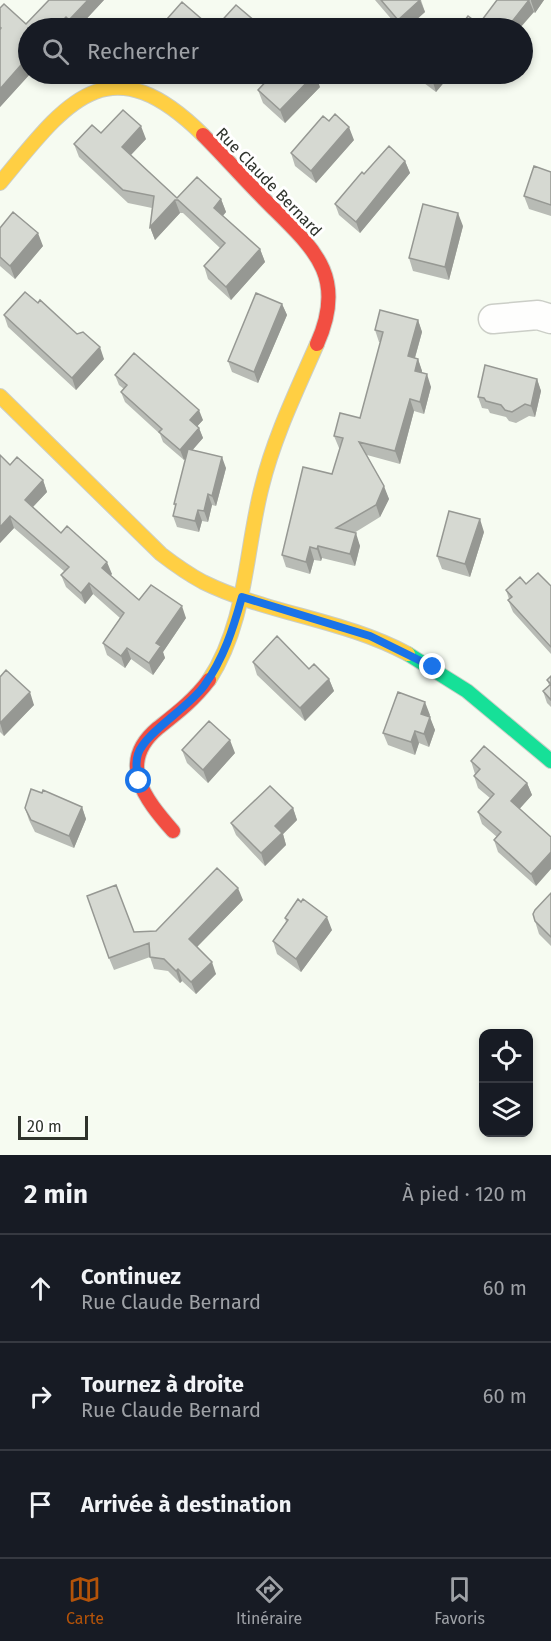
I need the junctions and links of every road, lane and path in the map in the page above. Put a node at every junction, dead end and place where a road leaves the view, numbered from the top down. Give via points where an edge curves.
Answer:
1 (0, 183) edge
2 (493, 319) dead end
3 (551, 319) edge
4 (0, 396) edge
5 (242, 597) junction
6 (551, 761) edge
7 (173, 831) dead end

1 - 5 street, Rue Claude Bernard via 69,104 98,90 128,88 158,99 186,120 318,258 329,285 328,316 264,476
2 - 3 street via 538,315
4 - 5 street via 161,554 200,580
5 - 6 street via 370,636 413,656 472,694
5 - 7 street, Rue Claude Bernard via 225,650 209,679 191,702 151,735 138,752 139,781

